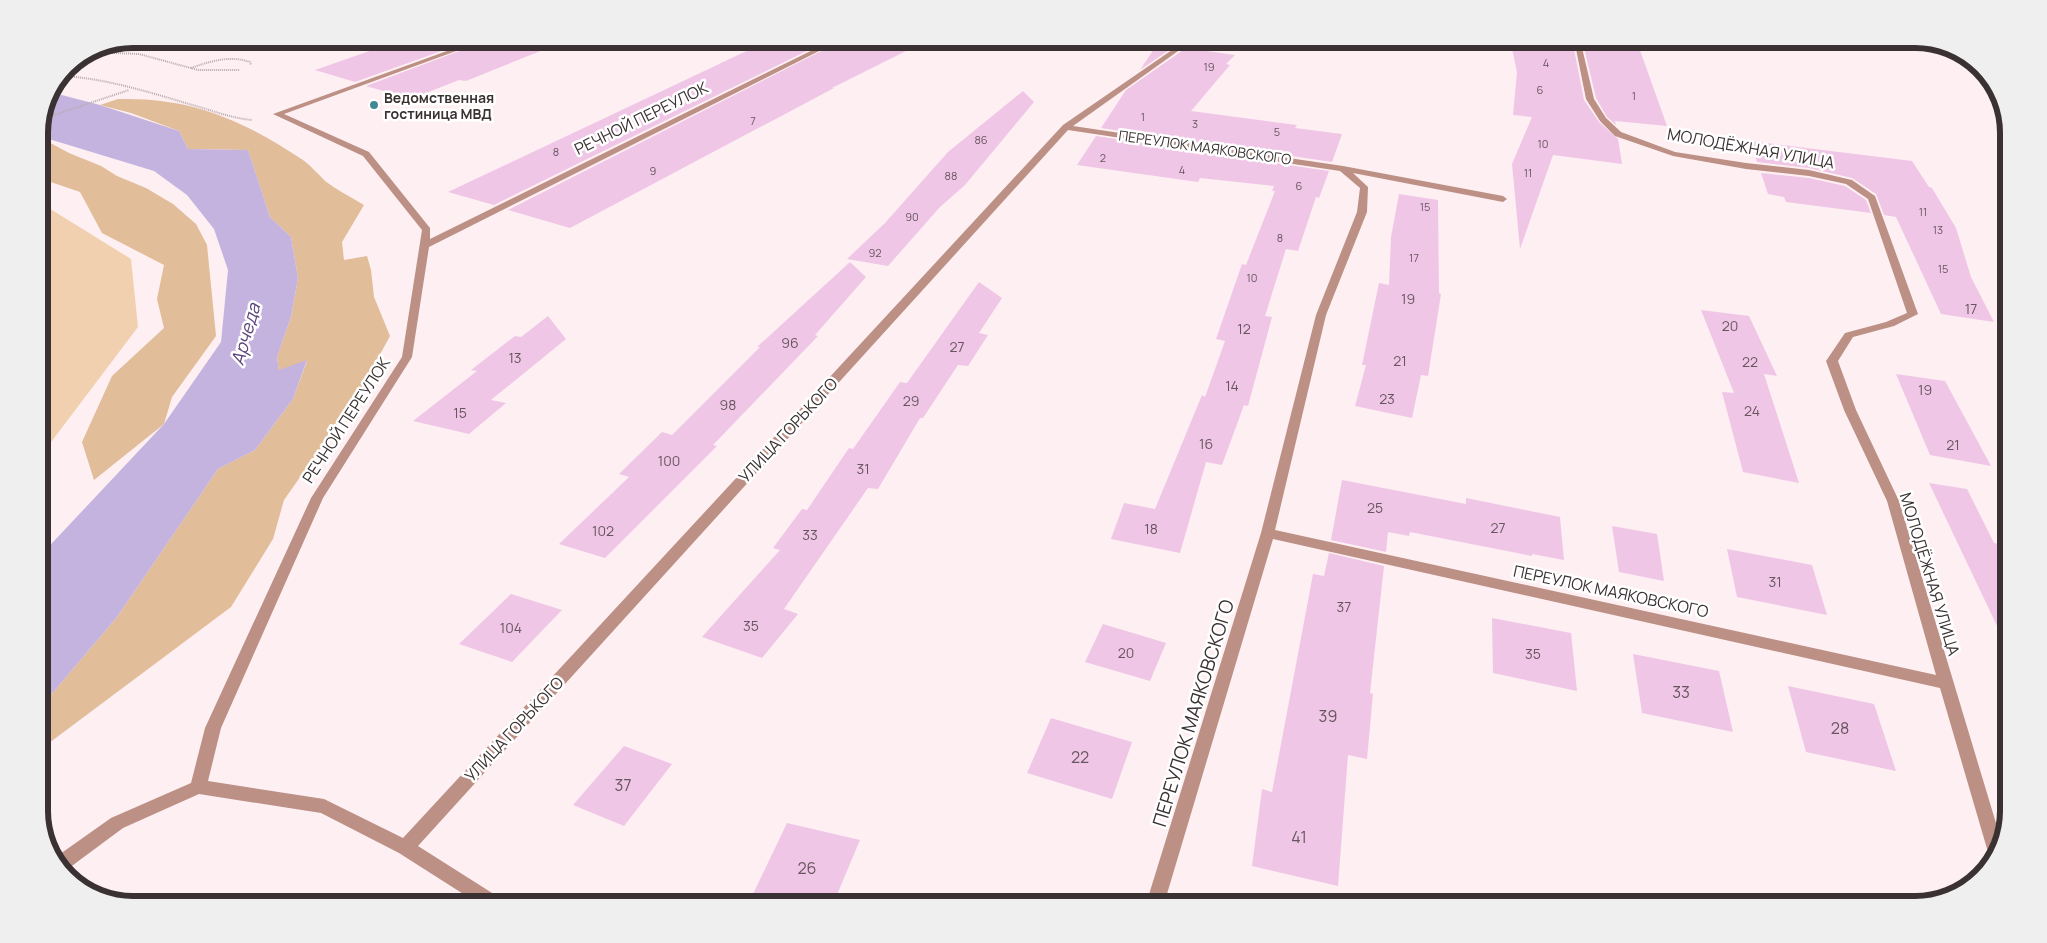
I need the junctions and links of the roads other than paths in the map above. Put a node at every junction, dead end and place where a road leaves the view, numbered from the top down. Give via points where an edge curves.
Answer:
1 (461, 48) edge
2 (822, 48) edge
3 (1179, 48) edge
4 (1579, 48) edge
5 (1913, 48) edge
6 (1934, 50) edge
7 (1066, 127) junction
8 (1343, 168) junction
9 (1503, 199) dead end
10 (424, 245) junction
11 (1268, 533) junction
12 (1946, 683) junction
13 (198, 787) junction
14 (1993, 843) edge
15 (405, 848) junction
16 (65, 861) edge
17 (481, 896) edge
18 (1157, 896) edge

1 - 10 street via 277,114 366,154 426,230
2 - 10 street, РЕЧНОЙ ПЕРЕУЛОК
3 - 7 street, УЛИЦА ГОРЬКОГО
4 - 12 street, МОЛОДЁЖНАЯ УЛИЦА via 1590,99 1618,134 1672,154 1809,173 1849,182 1872,198 1912,314 1890,324 1849,335 1832,361 1850,410 1893,501
5 - 6 street
7 - 8 street, ПЕРЕУЛОК МАЯКОВСКОГО
7 - 15 street, УЛИЦА ГОРЬКОГО
8 - 9 street, ПЕРЕУЛОК МАЯКОВСКОГО
8 - 11 street, ПЕРЕУЛОК МАЯКОВСКОГО via 1364,187 1362,212 1321,315
10 - 13 street, РЕЧНОЙ ПЕРЕУЛОК via 407,357 317,498 213,728
11 - 12 street, ПЕРЕУЛОК МАЯКОВСКОГО
11 - 18 street, ПЕРЕУЛОК МАЯКОВСКОГО
12 - 14 street, МОЛОДЁЖНАЯ УЛИЦА
13 - 15 street via 324,806
13 - 16 street via 117,823
15 - 17 street

